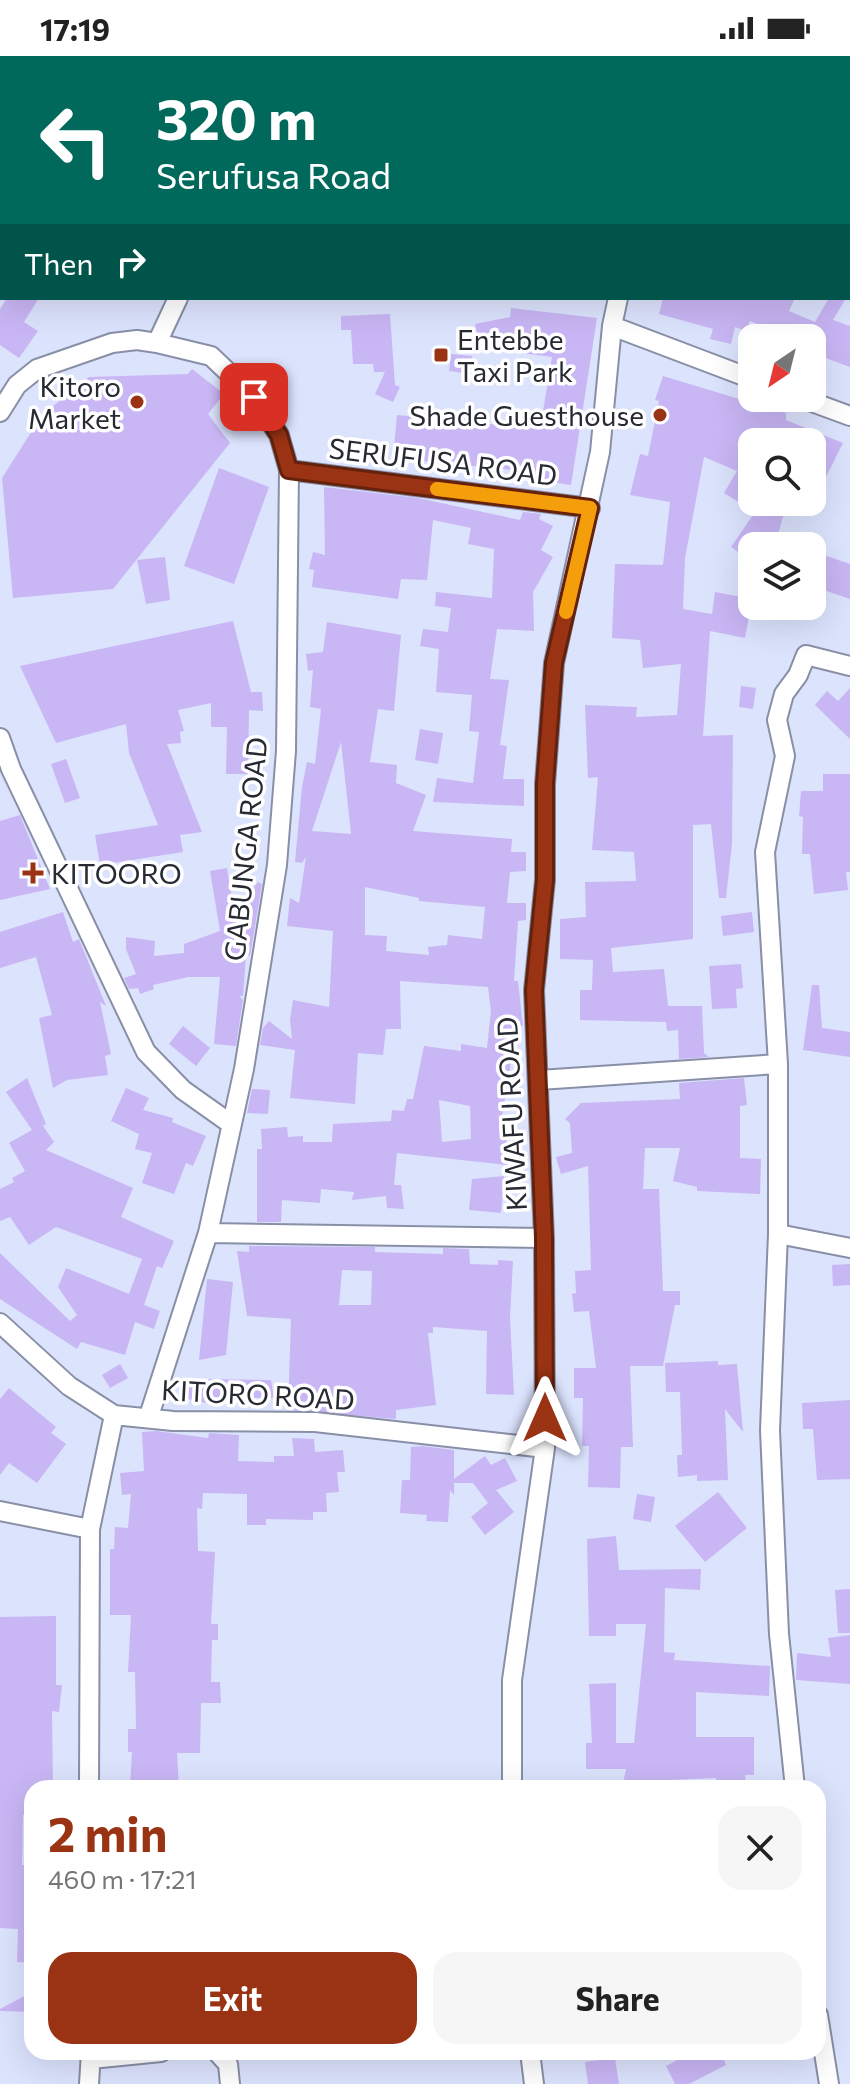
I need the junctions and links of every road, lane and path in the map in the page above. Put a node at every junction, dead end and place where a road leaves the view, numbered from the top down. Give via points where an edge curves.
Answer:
1 (177, 300) edge
2 (618, 300) edge
3 (612, 326) junction
4 (157, 343) junction
5 (738, 374) edge
6 (826, 405) edge
7 (848, 411) edge
8 (0, 412) edge
9 (289, 470) junction
10 (590, 508) junction
11 (850, 666) edge
12 (0, 738) edge
13 (778, 1064) junction
14 (539, 1080) junction
15 (231, 1124) junction
16 (208, 1233) junction
17 (778, 1234) junction
18 (544, 1238) junction
19 (850, 1248) edge
20 (0, 1323) edge
21 (114, 1415) junction
22 (149, 1416) junction
23 (545, 1448) junction
24 (0, 1511) edge
25 (90, 1529) junction
26 (89, 1780) edge
27 (512, 1780) edge
28 (794, 1780) edge
29 (91, 2060) edge
30 (224, 2060) edge
31 (531, 2060) edge
32 (825, 2060) edge
33 (89, 2084) edge
34 (230, 2084) edge
35 (534, 2084) edge
36 (829, 2084) edge

1 - 4 street
2 - 3 street, KIWAFU ROAD
3 - 5 street
3 - 10 street, KIWAFU ROAD
4 - 8 street via 112,343 37,369 17,385
4 - 9 street, GABUNGA ROAD via 211,356 254,397 279,435
6 - 7 street
9 - 10 street, SERUFUSA ROAD
9 - 15 street, GABUNGA ROAD via 286,751 277,865
10 - 14 street, KIWAFU ROAD via 554,663 545,880 534,990
11 - 13 street via 806,655 784,694 777,720 785,756 765,852
12 - 15 street via 146,1052 183,1090
13 - 14 street
13 - 17 street
14 - 18 street, KIWAFU ROAD
15 - 16 street, GABUNGA ROAD
16 - 18 street
16 - 22 street, GABUNGA ROAD
17 - 19 street
17 - 28 street via 770,1430 779,1634
18 - 23 street, KIWAFU ROAD
20 - 21 street via 69,1386
21 - 22 street, KITORO ROAD
21 - 25 street
22 - 23 street, KITORO ROAD via 173,1421 315,1422
23 - 27 street, KIWAFU ROAD via 512,1680
24 - 25 street
25 - 26 street
29 - 33 street
30 - 34 street
31 - 35 street
32 - 36 street

